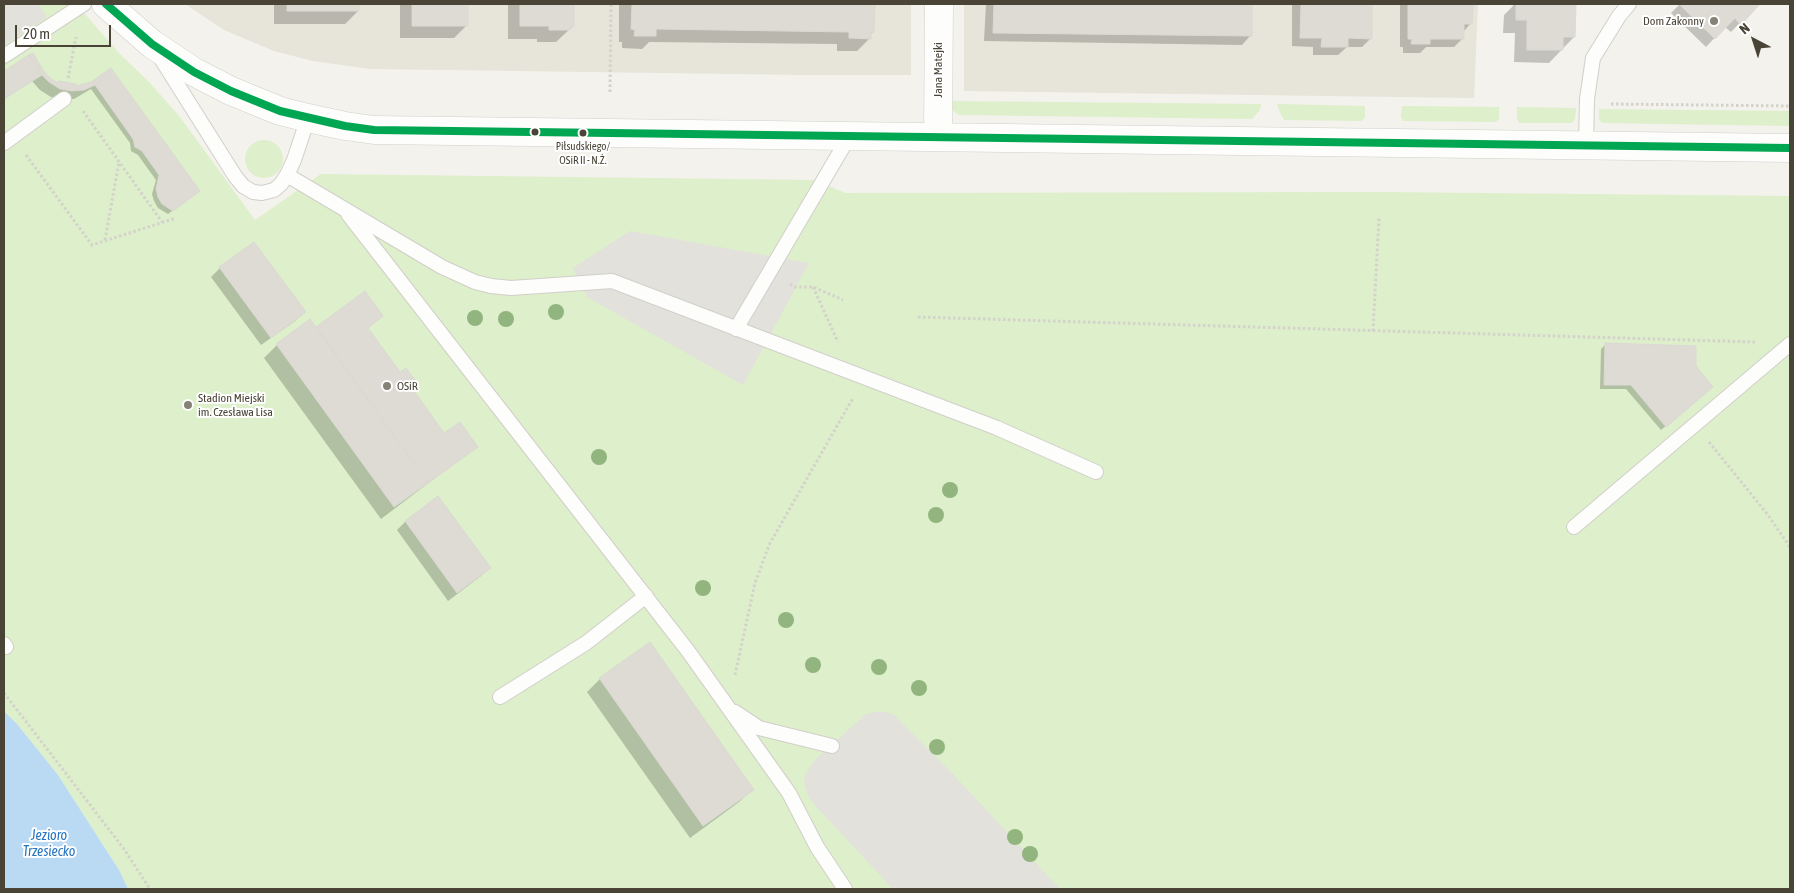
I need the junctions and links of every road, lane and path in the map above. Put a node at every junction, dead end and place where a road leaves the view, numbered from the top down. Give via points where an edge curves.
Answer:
1 (84, 4) edge
2 (611, 4) edge
3 (939, 4) edge
4 (1629, 4) edge
5 (109, 6) edge
6 (76, 37) dead end
7 (152, 44) junction
8 (4, 56) edge
9 (610, 92) dead end
10 (64, 98) junction
11 (1587, 104) junction
12 (1790, 106) edge
13 (308, 118) junction
14 (850, 136) junction
15 (938, 136) junction
16 (8, 139) edge
17 (1586, 145) junction
18 (1790, 148) edge
19 (120, 161) junction
20 (287, 175) junction
21 (343, 208) junction
22 (176, 218) dead end
23 (1379, 218) dead end
24 (162, 222) junction
25 (105, 240) junction
26 (771, 270) junction
27 (812, 287) junction
28 (843, 300) dead end
29 (918, 317) dead end
30 (736, 330) junction
31 (1373, 331) junction
32 (1760, 342) dead end
33 (1790, 344) edge
34 (859, 376) junction
35 (1695, 424) junction
36 (1096, 472) dead end
37 (1574, 527) dead end
38 (1790, 547) edge
39 (646, 596) junction
40 (4, 693) edge
41 (500, 697) dead end
42 (728, 707) junction
43 (832, 746) dead end
44 (150, 889) edge
45 (845, 889) edge

1 - 8 lane
2 - 9 path
3 - 15 street, Jana Matejki
4 - 11 lane via 1593,58
5 - 7 street
6 - 10 path
7 - 13 street via 194,72 230,90 280,111
7 - 20 lane via 243,186 262,193 274,190
10 - 16 lane
10 - 19 path via 84,112
11 - 12 path
11 - 17 lane
13 - 14 street via 374,130
13 - 20 lane
14 - 15 street
14 - 26 lane
15 - 17 street
16 - 25 path via 92,245
17 - 18 street
19 - 24 path
19 - 25 path
20 - 21 lane
21 - 30 lane via 442,267 475,282 511,288 612,282
21 - 39 lane
22 - 24 path
23 - 31 path
24 - 25 path
26 - 27 path via 796,287
26 - 30 lane
27 - 28 path
27 - 34 path
29 - 31 path
30 - 34 lane
31 - 32 path
33 - 35 lane
34 - 36 lane via 997,428
34 - 42 path via 769,545 755,583
35 - 37 lane
35 - 38 path
39 - 41 lane via 586,643
39 - 42 lane
40 - 44 path
42 - 43 lane via 759,728
42 - 45 lane via 789,793 817,847

